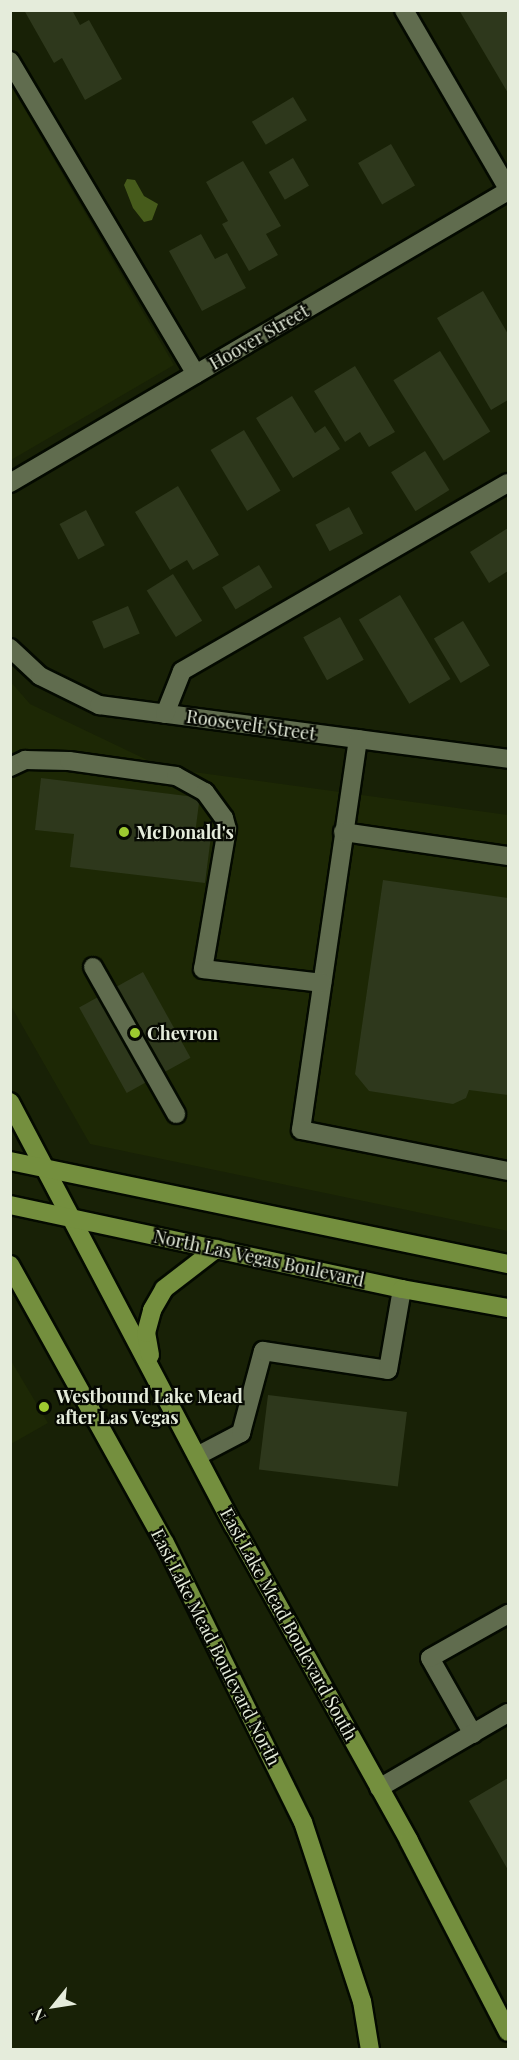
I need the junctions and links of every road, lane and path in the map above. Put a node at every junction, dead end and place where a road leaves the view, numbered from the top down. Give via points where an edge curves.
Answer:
1 (404, 10) edge
2 (10, 61) edge
3 (508, 190) edge
4 (196, 374) junction
5 (10, 483) edge
6 (508, 483) edge
7 (10, 648) edge
8 (165, 714) junction
9 (358, 739) junction
10 (508, 759) edge
11 (10, 766) edge
12 (343, 832) junction
13 (508, 856) edge
14 (93, 967) dead end
15 (322, 983) junction
16 (10, 1102) edge
17 (176, 1114) dead end
18 (10, 1161) edge
19 (46, 1168) junction
20 (508, 1171) edge
21 (10, 1205) edge
22 (71, 1216) junction
23 (216, 1249) junction
24 (508, 1264) edge
25 (10, 1265) edge
26 (402, 1289) junction
27 (508, 1308) edge
28 (153, 1371) junction
29 (197, 1455) junction
30 (508, 1614) edge
31 (508, 1713) edge
32 (473, 1734) junction
33 (379, 1788) junction
34 (508, 2032) edge
35 (370, 2049) edge

1 - 3 street
2 - 4 street
3 - 4 street, Hoover Street
4 - 5 street, Hoover Street
6 - 8 street via 182,671
7 - 8 street, Roosevelt Street via 40,676 99,705
8 - 9 street, Roosevelt Street
9 - 10 street, Roosevelt Street
9 - 12 street
11 - 15 street via 25,760 69,761 176,776 205,792 224,818 227,829 204,969
12 - 13 street
12 - 15 street
14 - 17 street
15 - 20 street via 301,1130
16 - 19 main road, East Lake Mead Boulevard South
18 - 19 main road
19 - 22 main road, East Lake Mead Boulevard South
19 - 24 main road
21 - 22 main road, North Las Vegas Boulevard
22 - 23 main road, North Las Vegas Boulevard
22 - 28 main road, East Lake Mead Boulevard South
23 - 26 main road, North Las Vegas Boulevard
23 - 28 main road via 178,1275 152,1310 146,1332
25 - 35 main road, East Lake Mead Boulevard North via 190,1591 303,1822 362,2001
26 - 27 main road, North Las Vegas Boulevard
26 - 29 street via 388,1370 263,1351 241,1433
28 - 29 main road, East Lake Mead Boulevard South
29 - 33 main road, East Lake Mead Boulevard South
30 - 32 street via 430,1658
31 - 32 street
32 - 33 street
33 - 34 main road, East Lake Mead Boulevard South

